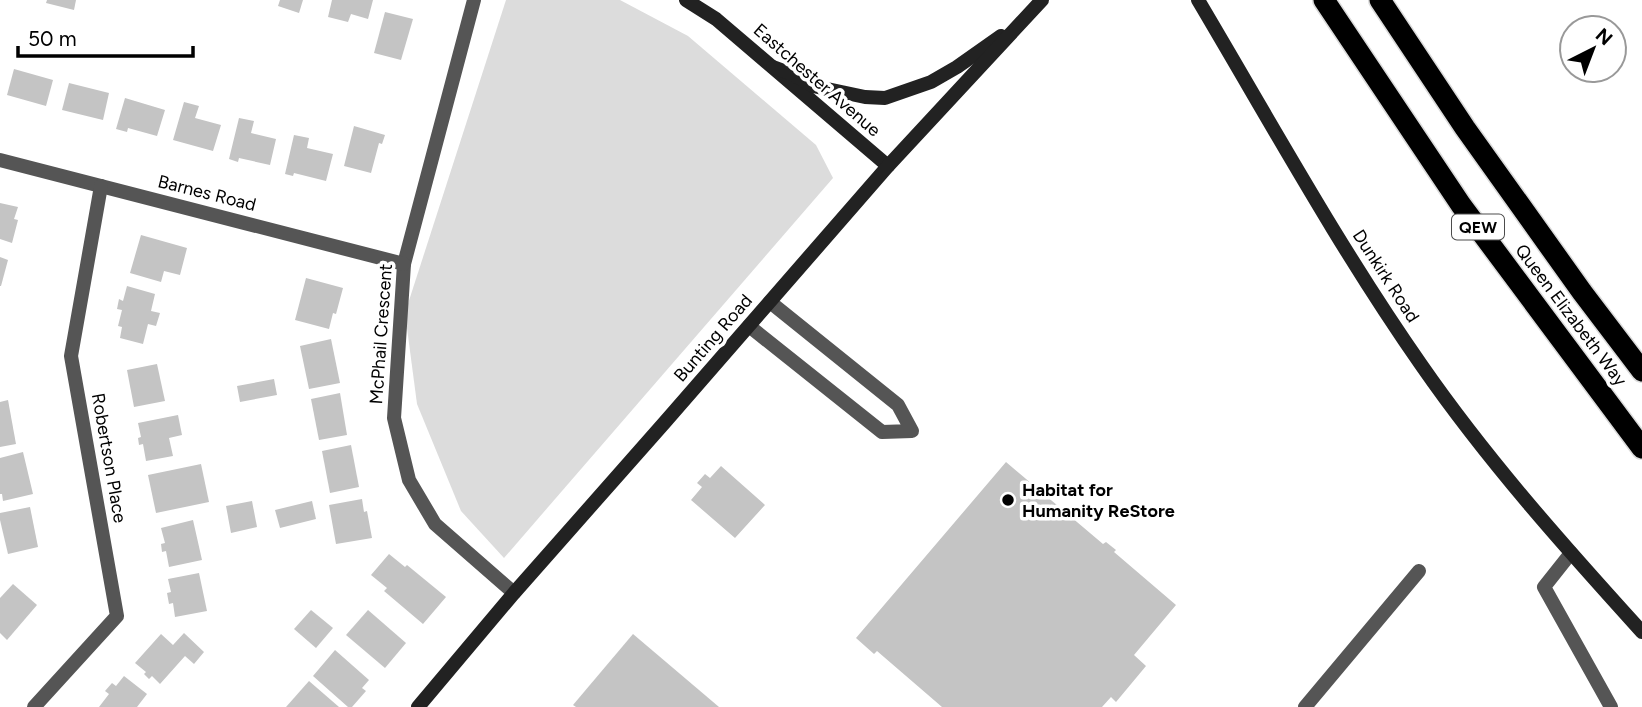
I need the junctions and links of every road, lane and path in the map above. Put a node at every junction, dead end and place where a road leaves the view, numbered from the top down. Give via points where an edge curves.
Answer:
1 (474, 0) edge
2 (686, 0) edge
3 (1042, 0) edge
4 (1198, 0) edge
5 (1324, 0) edge
6 (1380, 0) edge
7 (1025, 19) junction
8 (773, 67) junction
9 (0, 160) edge
10 (888, 166) junction
11 (101, 186) junction
12 (404, 264) junction
13 (770, 302) junction
14 (749, 326) junction
15 (1642, 371) edge
16 (1642, 447) edge
17 (1571, 553) junction
18 (1419, 571) dead end
19 (514, 593) junction
20 (1642, 632) edge
21 (34, 707) edge
22 (418, 707) edge
23 (1305, 707) edge
24 (1611, 707) edge

1 - 12 street, McPhail Crescent
2 - 8 main road, Eastchester Avenue
3 - 7 main road, Bunting Road
4 - 17 main road, Dunkirk Road via 1357,270 1471,433
5 - 16 highway, Queen Elizabeth Way / QEW via 1461,205
6 - 15 highway, Queen Elizabeth Way / QEW via 1465,128
7 - 8 main road via 931,82 885,98 813,86
7 - 10 main road, Bunting Road
8 - 10 main road, Eastchester Avenue
9 - 11 street, Barnes Road
10 - 13 main road, Bunting Road
11 - 12 street, Barnes Road
11 - 21 street, Robertson Place via 71,356 117,616
12 - 19 street, McPhail Crescent via 394,418 408,480 435,524
13 - 14 main road, Bunting Road
13 - 14 street via 898,405 912,431 881,432
14 - 19 main road, Bunting Road
17 - 20 main road, Dunkirk Road
17 - 24 street via 1544,586
18 - 23 street
19 - 22 main road, Bunting Road

